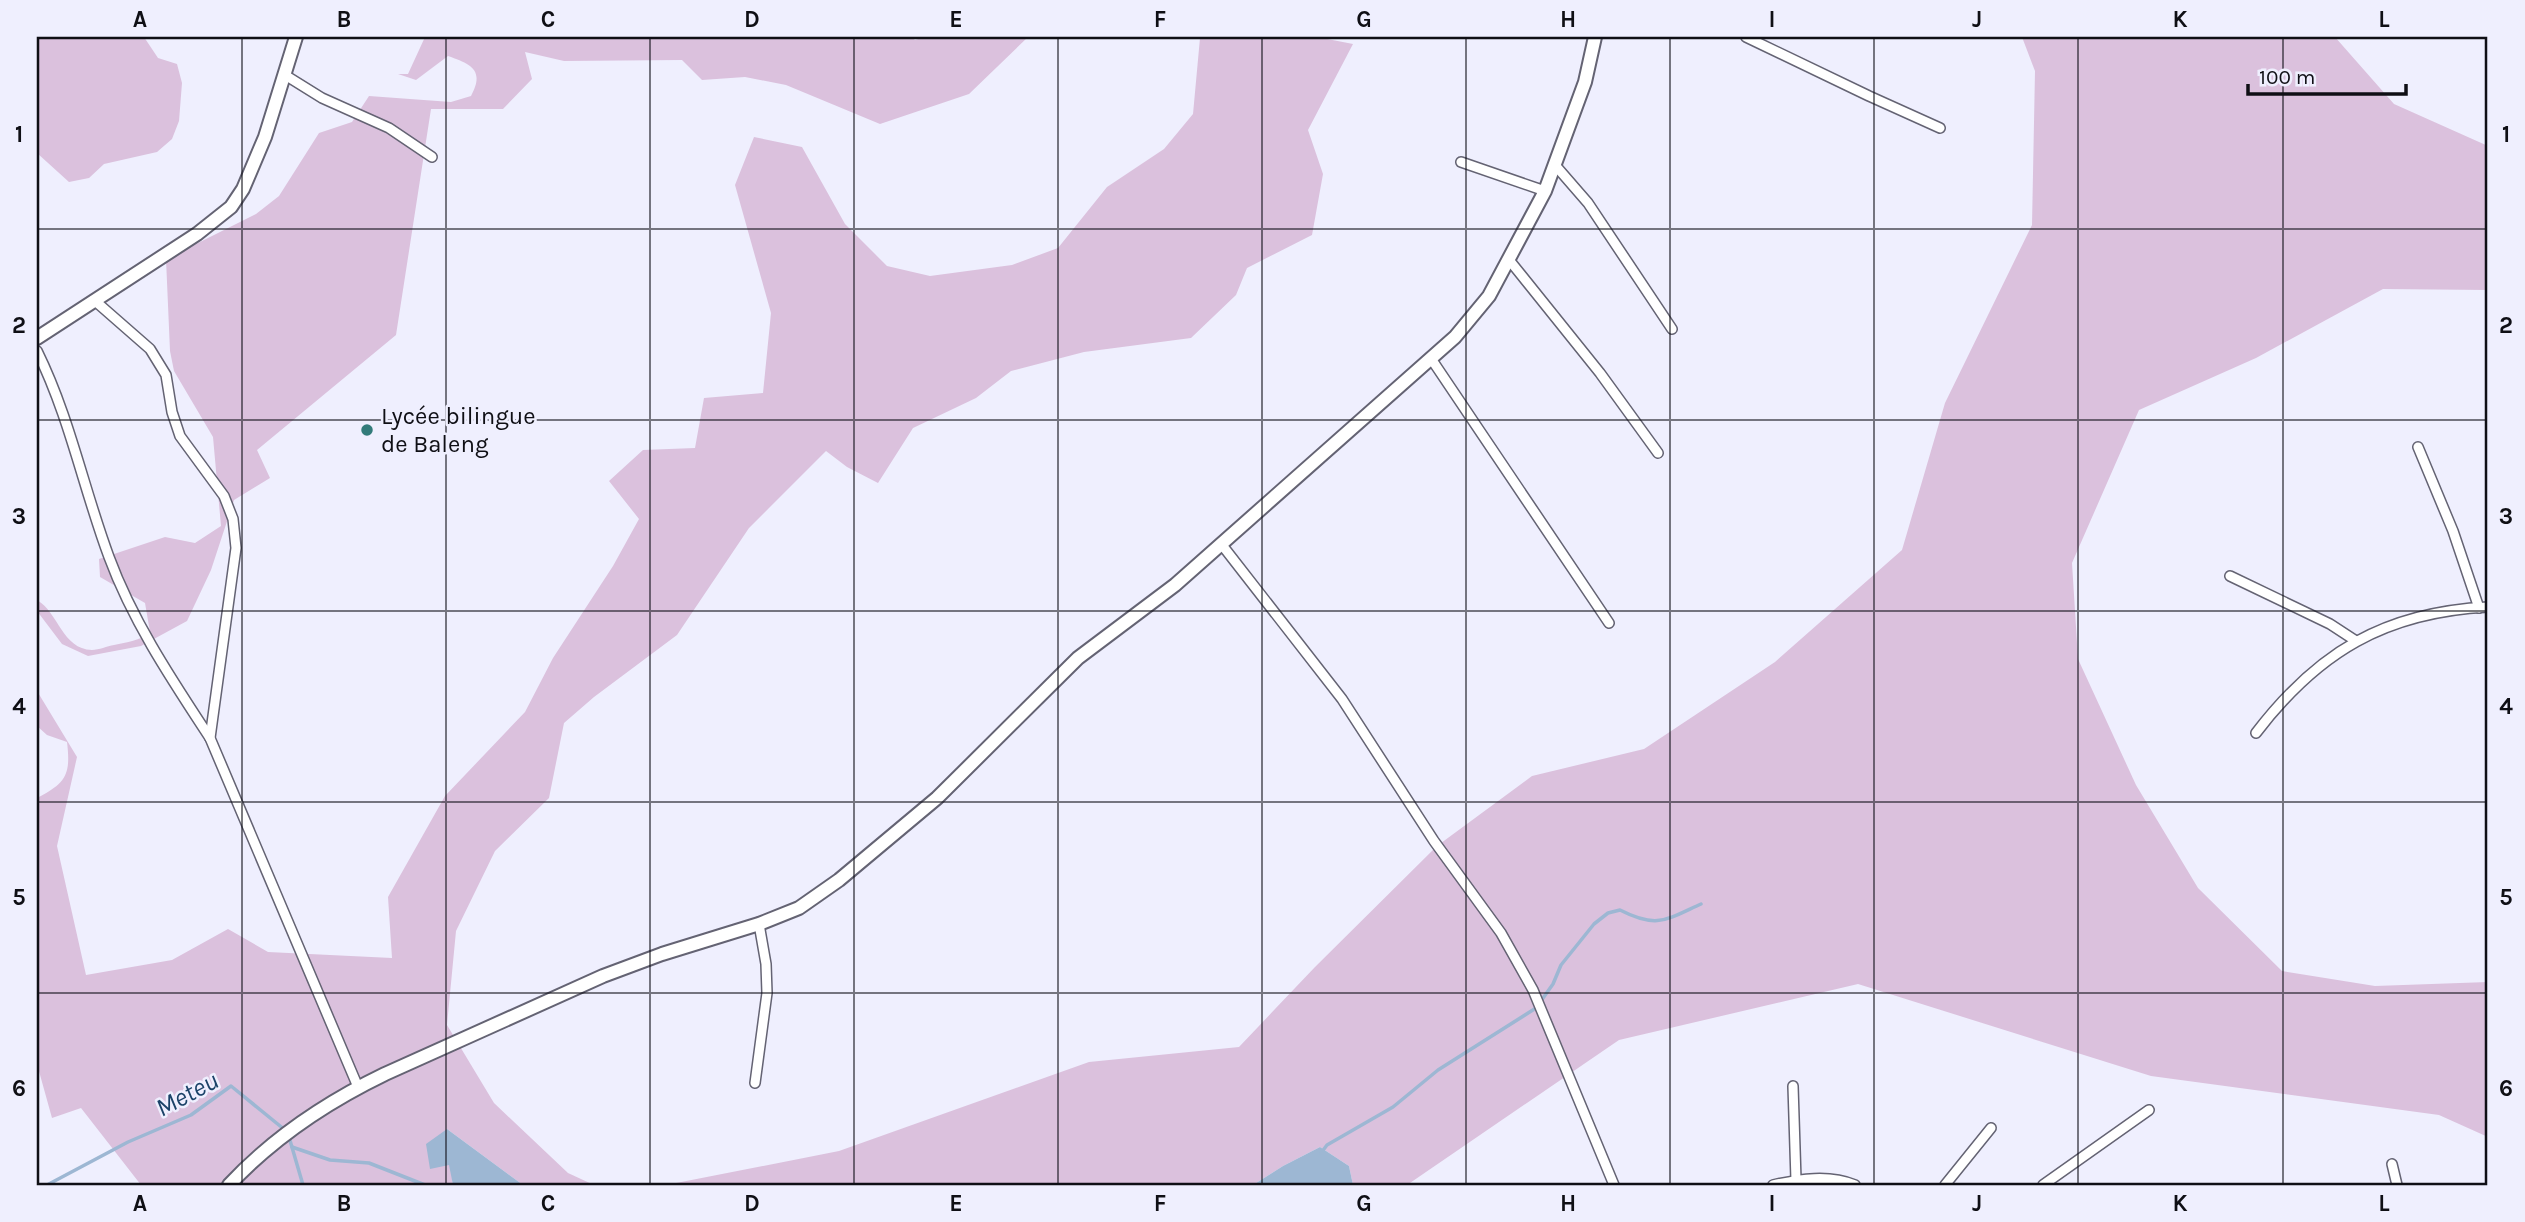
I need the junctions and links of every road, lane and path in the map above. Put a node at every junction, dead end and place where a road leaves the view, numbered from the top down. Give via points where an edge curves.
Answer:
1 (296, 37) edge
2 (1595, 37) edge
3 (1746, 37) edge
4 (285, 75) junction
5 (1940, 128) dead end
6 (432, 157) dead end
7 (1461, 162) dead end
8 (1555, 165) junction
9 (1545, 191) junction
10 (1510, 261) junction
11 (94, 300) junction
12 (1672, 329) dead end
13 (37, 338) edge
14 (37, 351) edge
15 (1432, 360) junction
16 (2418, 447) dead end
17 (1658, 453) dead end
18 (1222, 545) junction
19 (2230, 576) dead end
20 (2484, 608) edge
21 (1609, 623) dead end
22 (2356, 641) junction
23 (2256, 733) dead end
24 (210, 738) junction
25 (758, 924) junction
26 (755, 1083) dead end
27 (1793, 1086) dead end
28 (358, 1087) junction
29 (2149, 1110) dead end
30 (1991, 1128) dead end
31 (2392, 1164) dead end
32 (1796, 1180) junction
33 (229, 1185) edge
34 (1614, 1185) edge
35 (1773, 1185) edge
36 (1855, 1185) edge
37 (1945, 1185) edge
38 (2043, 1185) edge
39 (2397, 1185) edge

1 - 4 street
2 - 8 street via 1585,82
3 - 5 street
4 - 6 street via 322,98 388,128
4 - 11 street via 265,137 231,206 197,234
7 - 9 street
8 - 9 street
8 - 12 street via 1588,202
9 - 10 street
10 - 15 street via 1489,296
10 - 17 street
11 - 13 street
11 - 24 street via 150,349 166,375 180,436 224,496 233,519 235,558
14 - 24 street via 72,436 127,601
15 - 18 street via 1396,387
15 - 21 street
16 - 20 street
18 - 25 street via 1078,658 937,798 839,880 799,908
18 - 34 street via 1342,699 1434,841 1501,933 1533,990
19 - 22 street
20 - 22 street via 2403,621
22 - 23 street via 2282,700
24 - 28 street
25 - 26 street via 767,993
25 - 28 street via 603,976
27 - 32 street
28 - 33 street via 287,1132
29 - 38 street
30 - 37 street
31 - 39 street
32 - 35 street
32 - 36 street via 1816,1178

